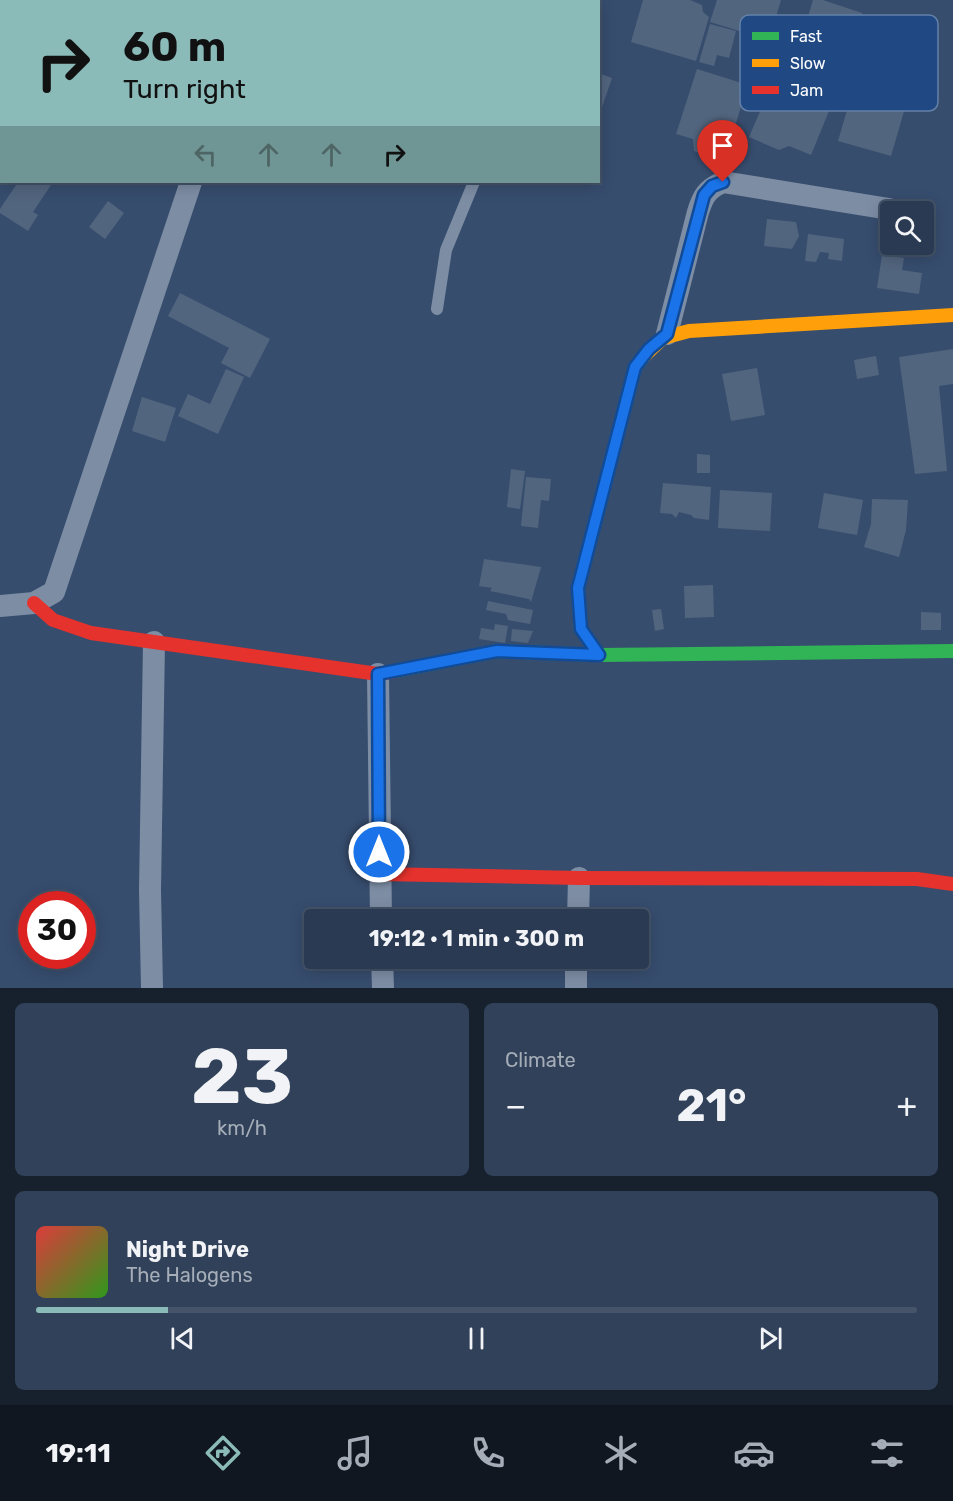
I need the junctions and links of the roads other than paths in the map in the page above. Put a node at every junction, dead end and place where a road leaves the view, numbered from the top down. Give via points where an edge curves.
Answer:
1 (191, 183) edge
2 (474, 183) edge
3 (880, 208) edge
4 (437, 309) dead end
5 (953, 315) edge
6 (667, 334) junction
7 (34, 603) junction
8 (0, 606) edge
9 (154, 642) junction
10 (953, 651) edge
11 (599, 655) junction
12 (378, 674) junction
13 (379, 874) junction
14 (579, 878) junction
15 (953, 884) edge
16 (381, 909) edge
17 (578, 909) edge
18 (382, 969) edge
19 (576, 969) edge
20 (152, 988) edge
21 (383, 988) edge
22 (576, 988) edge

1 - 7 street via 54,592
2 - 4 lane via 446,250
3 - 6 street via 723,182 712,186 698,212
5 - 6 street
6 - 11 street via 635,367 578,588 581,629
7 - 8 street
7 - 9 street via 44,616 59,624
9 - 12 street
9 - 20 street
10 - 11 street
11 - 12 street via 497,651
12 - 13 street
13 - 14 street
13 - 16 street
14 - 15 street via 917,879
14 - 17 street
18 - 21 street
19 - 22 street

